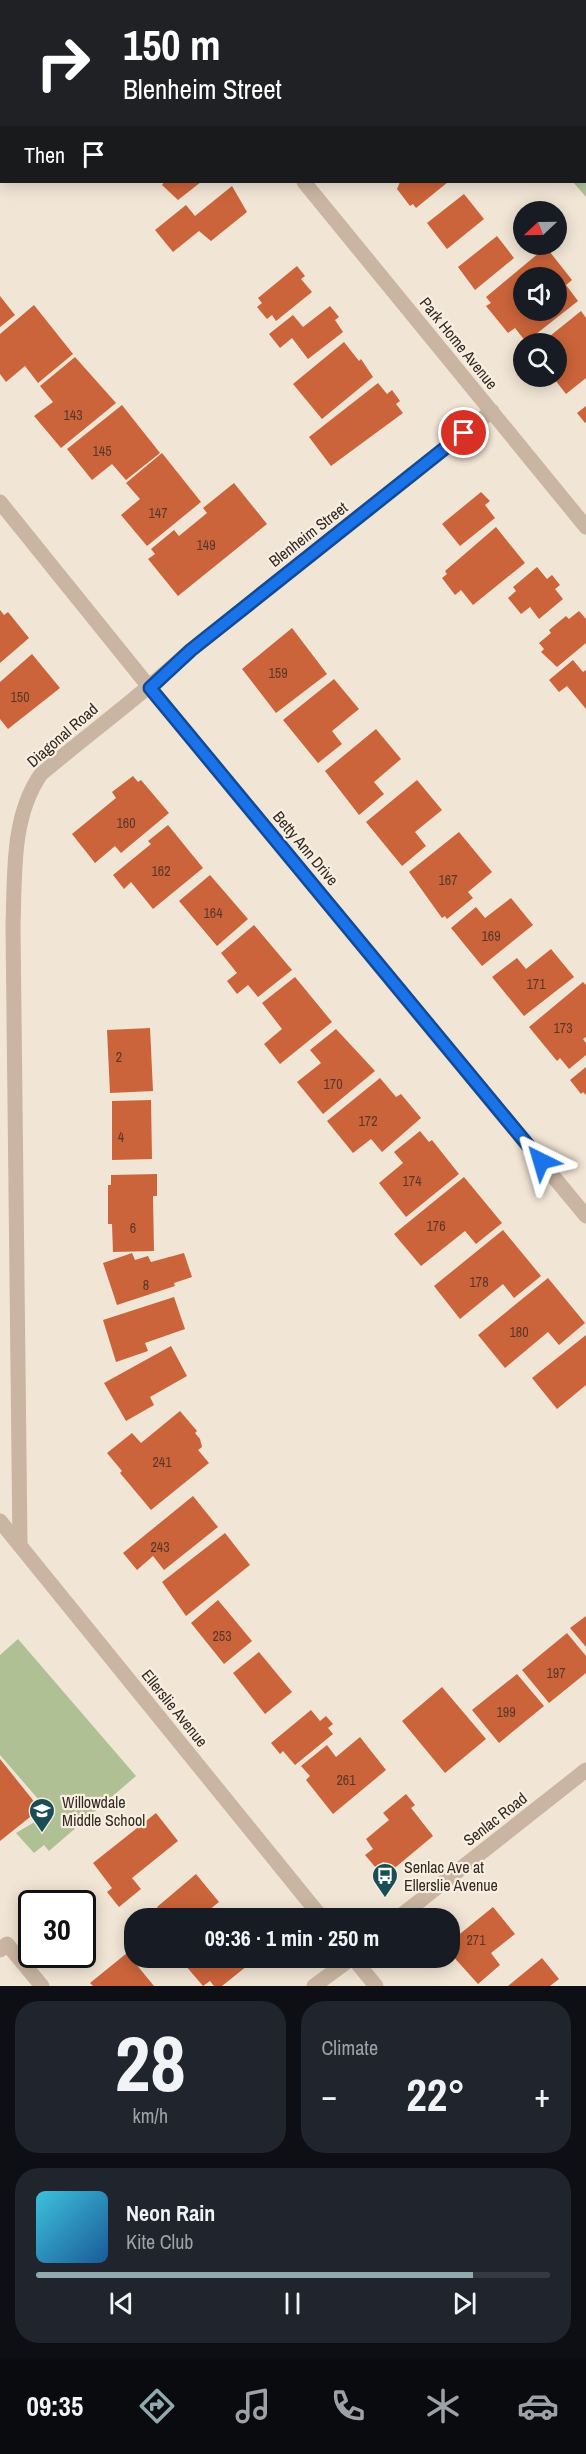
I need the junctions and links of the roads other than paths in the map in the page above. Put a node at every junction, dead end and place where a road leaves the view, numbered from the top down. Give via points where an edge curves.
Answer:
1 (305, 183) edge
2 (492, 411) junction
3 (0, 502) edge
4 (586, 527) edge
5 (150, 688) junction
6 (586, 1216) edge
7 (0, 1521) edge
8 (20, 1545) junction
9 (586, 1770) edge
10 (313, 1908) edge
11 (411, 1908) edge
12 (0, 1950) edge
13 (338, 1968) edge
14 (361, 1968) edge
15 (42, 1986) edge
16 (314, 1986) edge
17 (376, 1986) edge

1 - 2 street, Park Home Avenue
2 - 4 street, Park Home Avenue
2 - 5 street, Blenheim Street via 191,650
3 - 5 street, Betty Ann Drive
5 - 6 street, Betty Ann Drive
5 - 8 street, Diagonal Road via 127,702 41,774 32,786 18,832 13,925
7 - 8 street, Ellerslie Avenue
8 - 10 street, Ellerslie Avenue
9 - 11 street, Senlac Road
12 - 15 street via 7,1944
13 - 16 street
14 - 17 street

